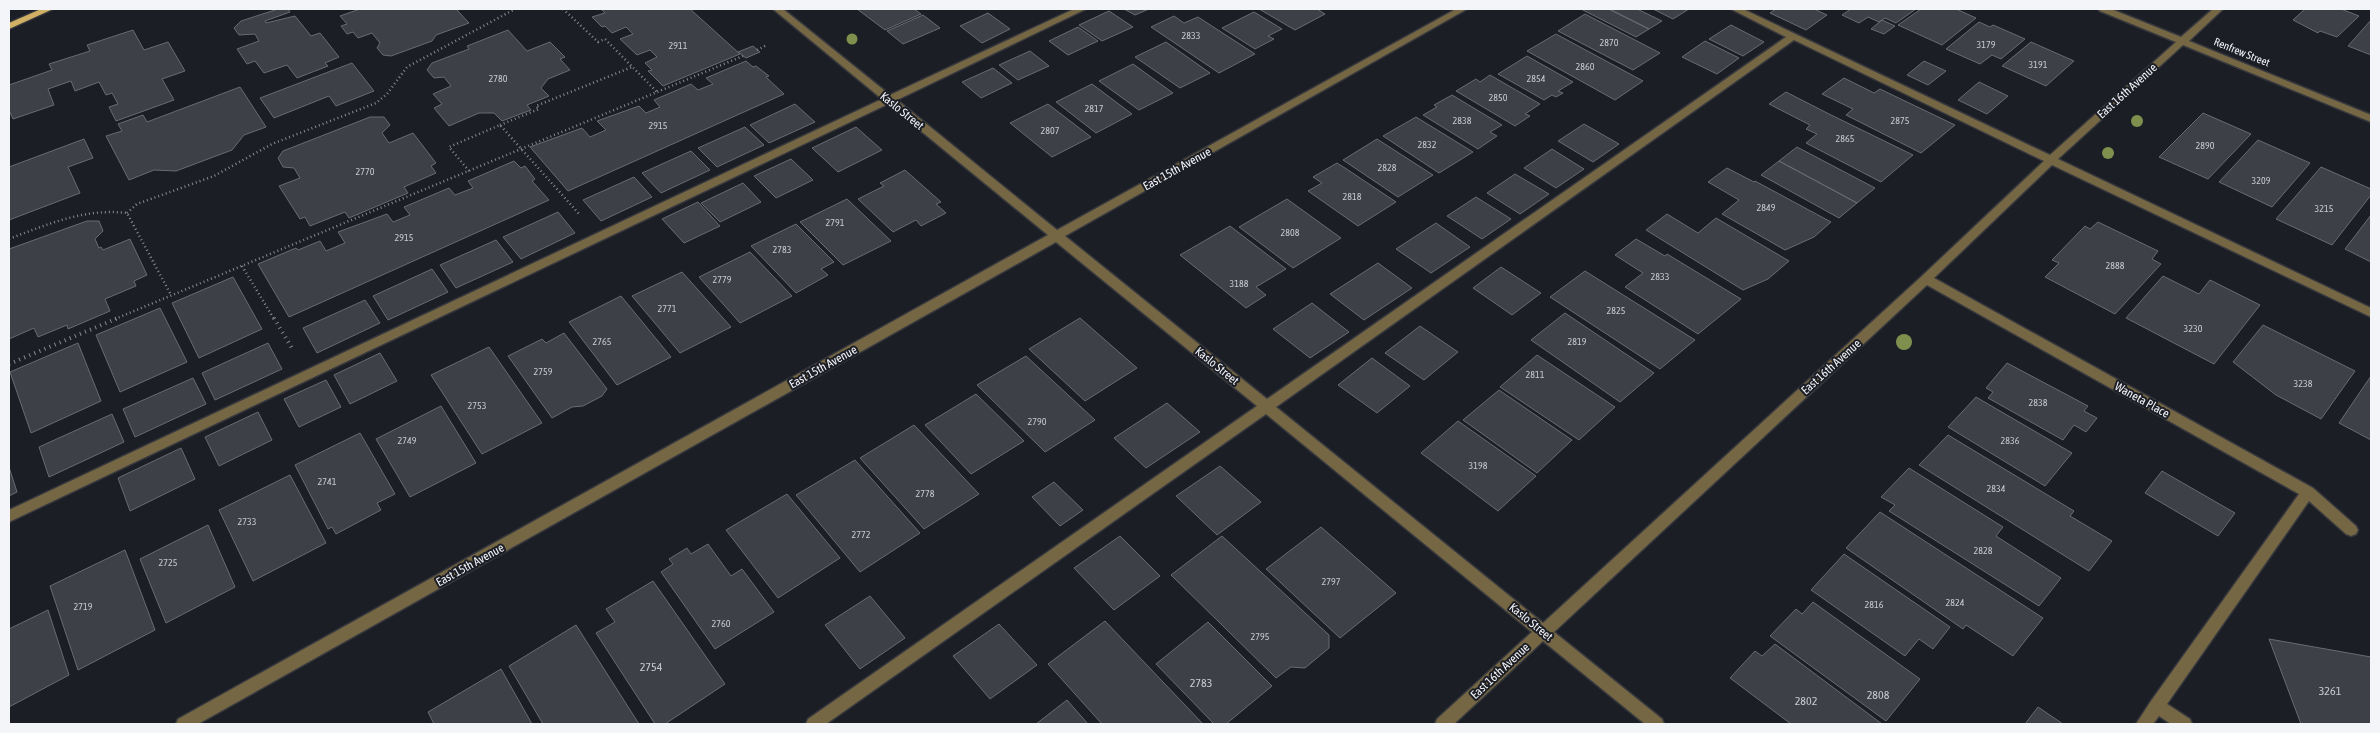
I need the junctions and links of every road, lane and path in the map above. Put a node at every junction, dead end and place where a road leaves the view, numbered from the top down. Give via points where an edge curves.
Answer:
1 (48, 9) edge
2 (515, 9) edge
3 (563, 9) edge
4 (778, 9) edge
5 (1080, 9) edge
6 (1462, 9) edge
7 (1736, 9) edge
8 (2103, 9) edge
9 (2218, 9) edge
10 (9, 26) edge
11 (1794, 36) junction
12 (2183, 42) junction
13 (767, 45) dead end
14 (757, 50) dead end
15 (743, 56) dead end
16 (632, 67) junction
17 (657, 92) junction
18 (889, 100) junction
19 (2371, 119) edge
20 (500, 126) junction
21 (521, 149) junction
22 (2051, 160) junction
23 (469, 171) junction
24 (127, 213) junction
25 (598, 235) junction
26 (1058, 236) junction
27 (9, 239) edge
28 (242, 266) junction
29 (1926, 279) junction
30 (171, 295) junction
31 (2371, 313) edge
32 (9, 364) edge
33 (308, 374) junction
34 (1267, 407) junction
35 (2308, 492) junction
36 (9, 516) edge
37 (2352, 530) dead end
38 (1542, 632) junction
39 (2156, 706) junction
40 (184, 724) edge
41 (814, 724) edge
42 (1443, 724) edge
43 (1656, 724) edge
44 (2144, 724) edge
45 (2184, 724) edge

1 - 10 main road
2 - 24 path via 407,67 376,103 272,144 214,176 137,204
3 - 16 path via 598,42 605,39
4 - 18 street, Kaslo Street
5 - 18 street
6 - 26 street, East 15th Avenue
7 - 11 street
8 - 12 street, Renfrew Street
9 - 12 street, East 16th Avenue
11 - 22 street
11 - 34 street
12 - 19 street, Renfrew Street
12 - 22 street, East 16th Avenue
13 - 14 path
15 - 17 path
16 - 17 path
16 - 20 path via 536,106 539,109
17 - 21 path
18 - 25 street
18 - 26 street, Kaslo Street
20 - 21 path
20 - 23 path via 449,146
21 - 23 path
21 - 25 path
22 - 29 street, East 16th Avenue
22 - 31 street
23 - 28 path
24 - 27 path via 112,210 88,213
24 - 30 path
25 - 33 street
26 - 34 street, Kaslo Street
26 - 40 street, East 15th Avenue
28 - 30 path
28 - 33 path
29 - 35 street, Waneta Place
29 - 38 street, East 16th Avenue
30 - 32 path
33 - 36 street
34 - 38 street, Kaslo Street
34 - 41 street
35 - 37 street, Waneta Place
35 - 39 street
38 - 42 street, East 16th Avenue
38 - 43 street, Kaslo Street
39 - 44 street
39 - 45 street

